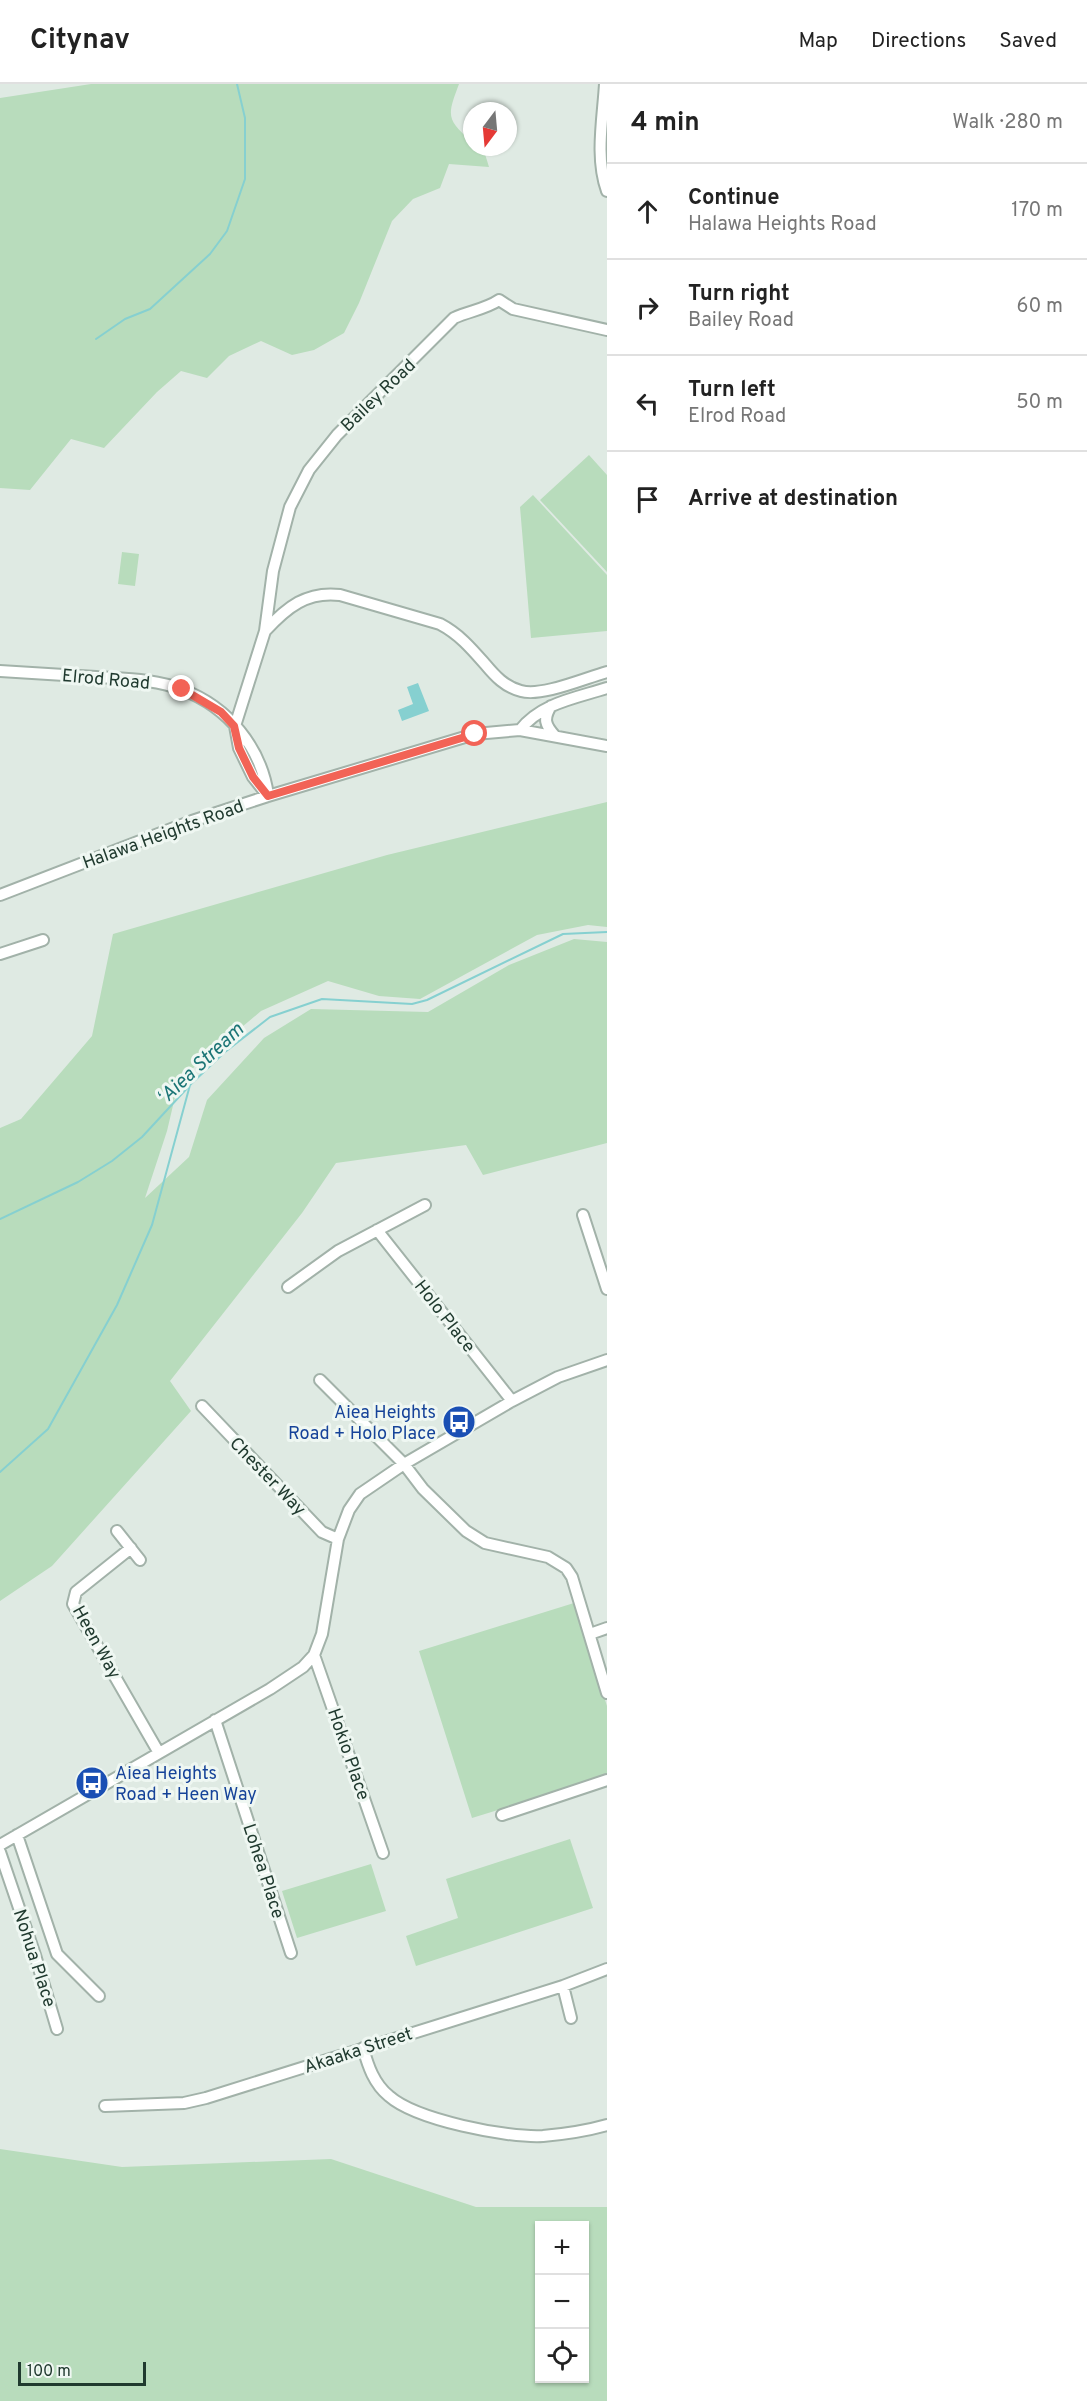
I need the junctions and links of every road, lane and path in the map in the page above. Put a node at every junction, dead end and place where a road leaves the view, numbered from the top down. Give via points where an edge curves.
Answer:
1 (605, 84) edge
2 (607, 191) edge
3 (607, 330) edge
4 (265, 631) junction
5 (0, 671) edge
6 (607, 672) edge
7 (607, 688) edge
8 (550, 706) junction
9 (234, 726) junction
10 (520, 730) junction
11 (555, 736) junction
12 (607, 746) edge
13 (268, 796) junction
14 (0, 896) edge
15 (43, 940) dead end
16 (0, 954) edge
17 (425, 1205) dead end
18 (583, 1215) dead end
19 (377, 1230) junction
20 (288, 1287) dead end
21 (607, 1289) edge
22 (607, 1360) edge
23 (320, 1380) dead end
24 (512, 1401) junction
25 (202, 1407) dead end
26 (404, 1464) junction
27 (117, 1531) dead end
28 (338, 1539) junction
29 (131, 1548) junction
30 (140, 1560) dead end
31 (607, 1628) edge
32 (590, 1634) junction
33 (314, 1655) junction
34 (607, 1693) edge
35 (215, 1720) junction
36 (159, 1753) junction
37 (607, 1780) edge
38 (502, 1815) dead end
39 (17, 1835) junction
40 (0, 1845) edge
41 (0, 1852) edge
42 (383, 1853) dead end
43 (291, 1953) dead end
44 (607, 1969) edge
45 (562, 1986) junction
46 (99, 1996) dead end
47 (571, 2018) dead end
48 (57, 2029) dead end
49 (363, 2048) junction
50 (105, 2106) dead end
51 (607, 2125) edge

1 - 2 street via 601,158
3 - 4 street, Bailey Road via 513,309 500,300 454,318 337,435 309,471 290,507 282,534
4 - 6 street, Bailey Road via 299,602 312,595 333,594 450,629 497,678 523,692 539,692
4 - 9 street, Bailey Road
5 - 9 street, Elrod Road via 157,683 200,698
7 - 8 street
8 - 10 street
8 - 11 street via 545,720
9 - 13 street via 253,777
10 - 11 street, Halawa Heights Road
10 - 13 street, Halawa Heights Road via 475,734
11 - 12 street, Halawa Heights Road
13 - 14 street, Halawa Heights Road via 192,821
15 - 16 street
17 - 19 street
18 - 21 street
19 - 20 street via 338,1251
19 - 24 street, Holo Place
22 - 24 street via 558,1377
23 - 26 street
24 - 26 street
25 - 28 street, Chester Way via 322,1532
26 - 28 street via 360,1494 348,1510
26 - 32 street via 423,1489 466,1531 485,1543 548,1557 566,1568
27 - 29 street
28 - 33 street
29 - 30 street
29 - 36 street, Heen Way via 76,1592 73,1604
31 - 32 street
32 - 34 street
33 - 35 street via 285,1680
33 - 42 street, Hokio Place
35 - 36 street
35 - 43 street, Lohea Place
36 - 39 street
37 - 38 street
39 - 40 street
39 - 46 street via 57,1954
41 - 48 street, Nohua Place
44 - 45 street, Akaaka Street
45 - 47 street
45 - 49 street, Akaaka Street
49 - 50 street, Akaaka Street via 184,2103
49 - 51 street via 373,2077 388,2096 408,2109 439,2119 509,2134 541,2136

